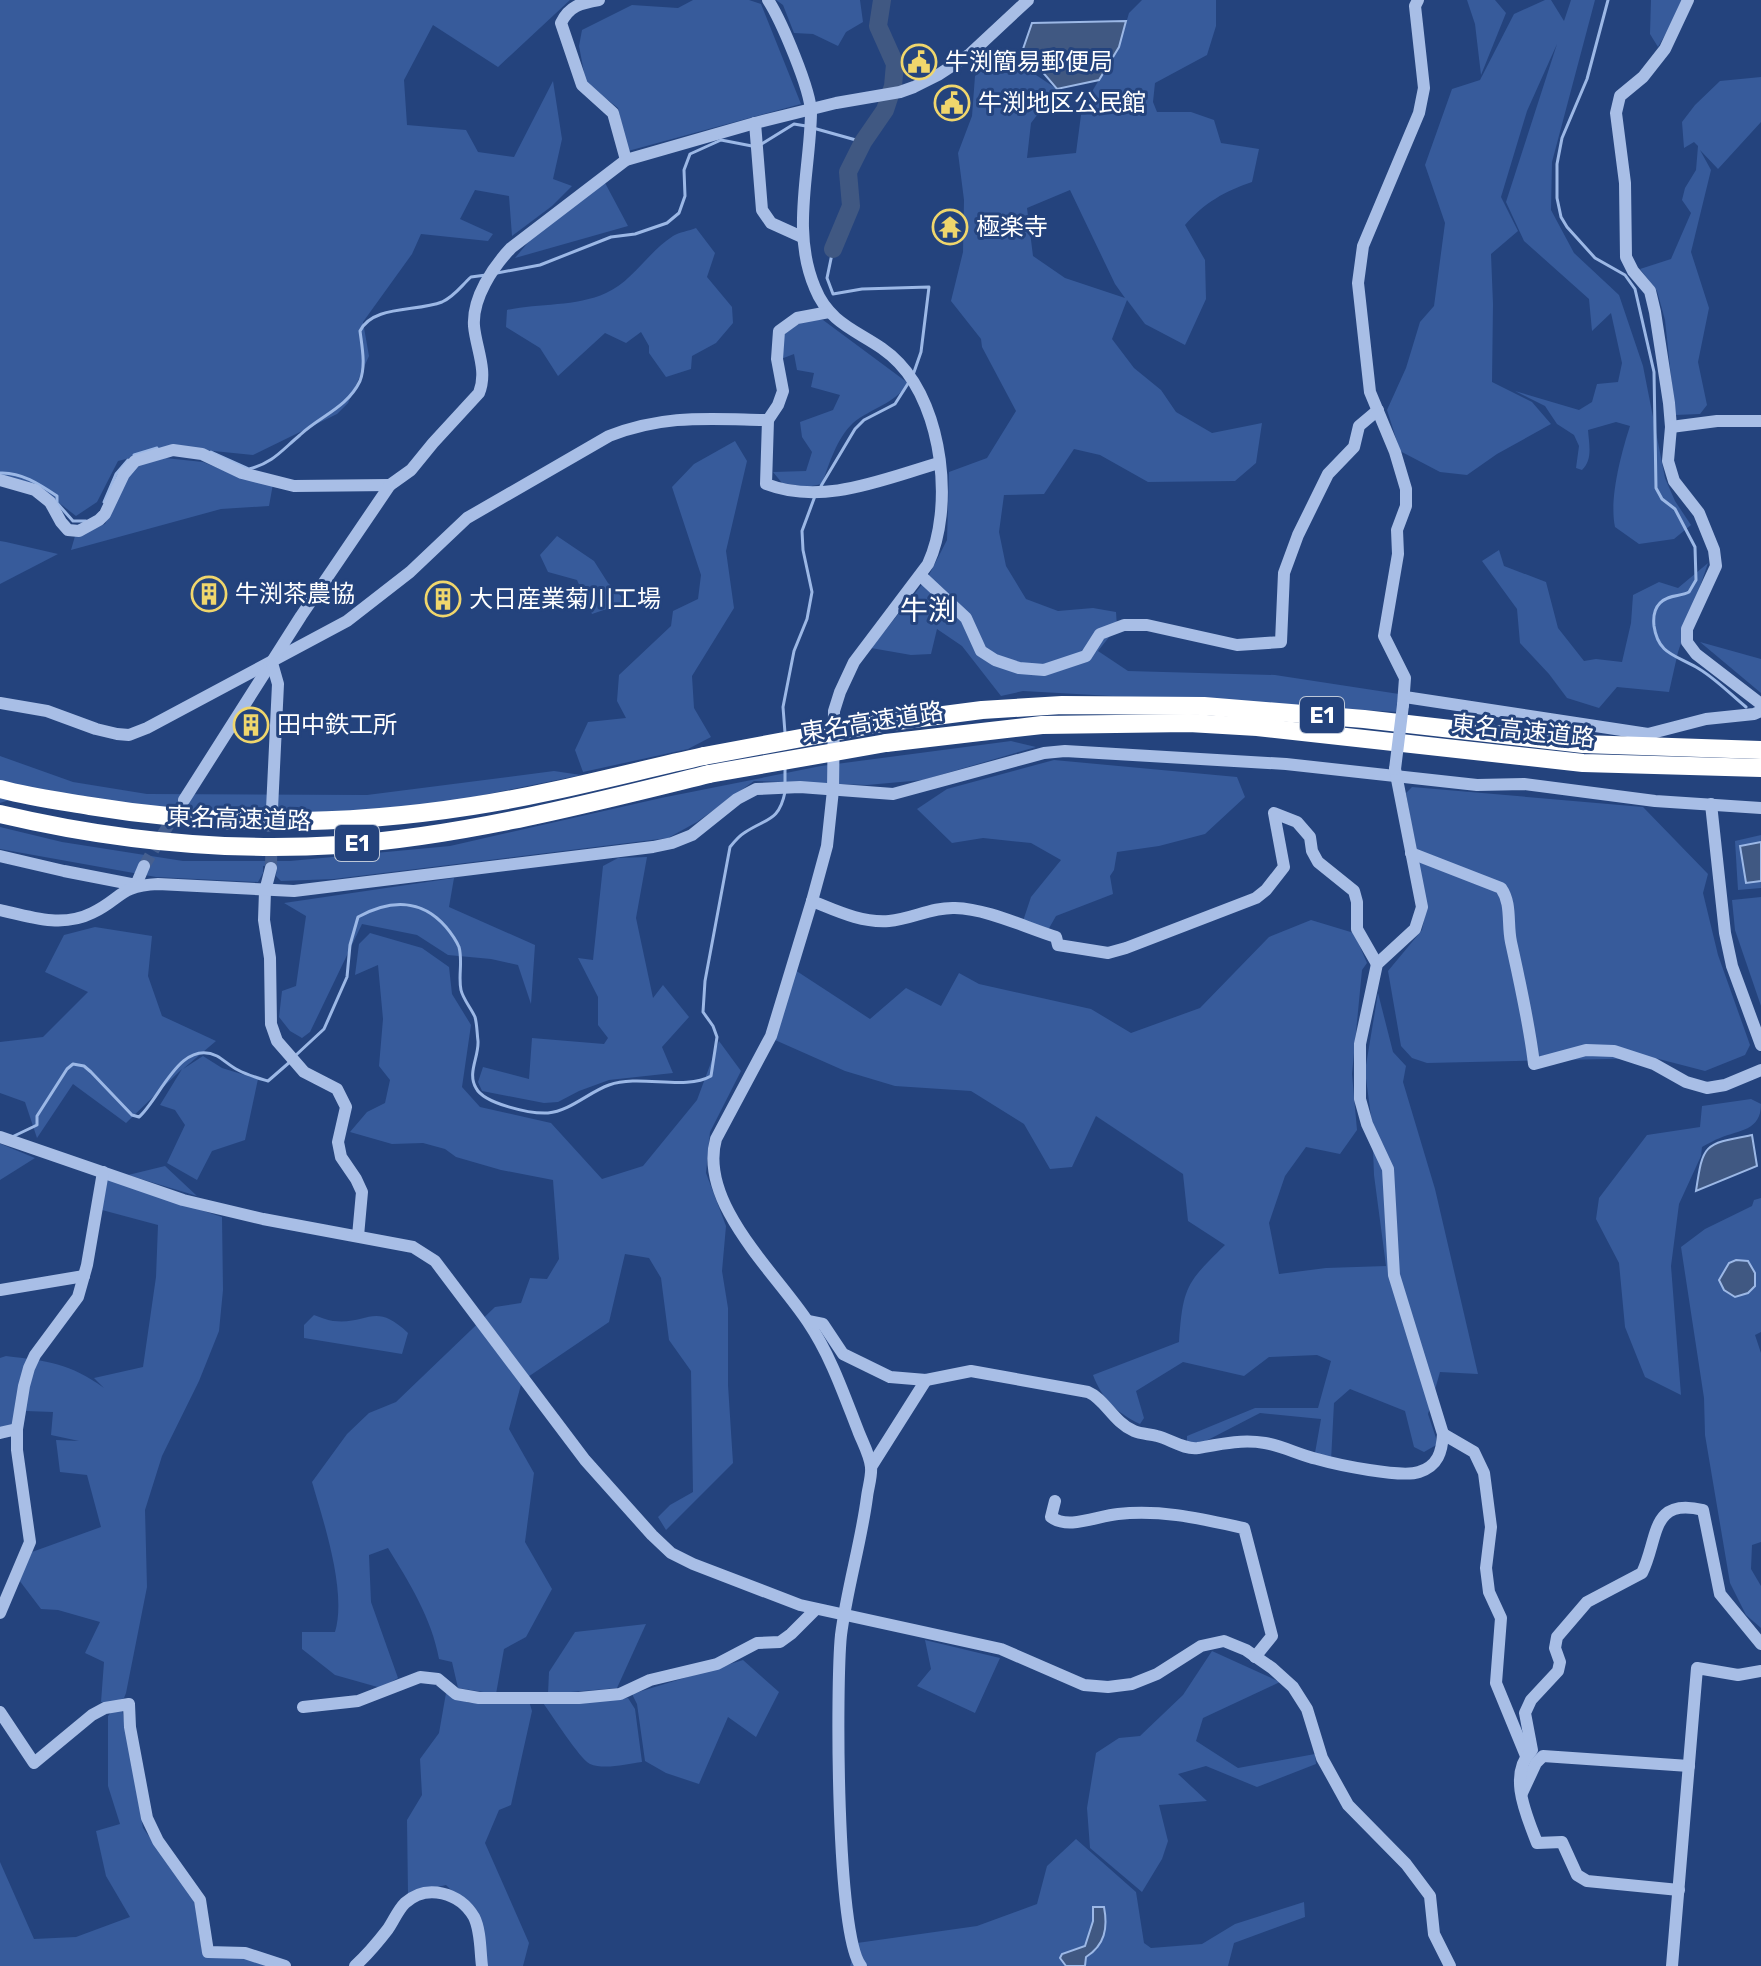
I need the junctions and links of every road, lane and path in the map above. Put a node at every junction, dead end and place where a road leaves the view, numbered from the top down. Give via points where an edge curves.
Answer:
1 (599, 0) edge
2 (768, 0) edge
3 (1028, 0) edge
4 (1418, 0) edge
5 (1688, 0) edge
6 (811, 110) junction
7 (755, 123) junction
8 (626, 160) junction
9 (802, 237) junction
10 (829, 312) junction
11 (1378, 410) junction
12 (768, 420) junction
13 (1761, 421) edge
14 (1671, 427) junction
15 (939, 463) junction
16 (0, 480) edge
17 (390, 485) junction
18 (921, 576) junction
19 (272, 663) junction
20 (1404, 701) junction
21 (0, 703) edge
22 (1761, 704) edge
23 (1761, 711) edge
24 (1761, 750) edge
25 (1761, 768) edge
26 (1395, 772) junction
27 (0, 789) edge
28 (833, 790) junction
29 (184, 800) tunnel mouth
30 (1711, 804) junction
31 (1761, 808) edge
32 (272, 809) tunnel mouth
33 (0, 814) edge
34 (1411, 853) junction
35 (0, 856) edge
36 (144, 866) tunnel mouth
37 (271, 868) tunnel mouth
38 (136, 885) junction
39 (265, 891) junction
40 (812, 901) junction
41 (0, 910) edge
42 (1377, 964) junction
43 (1761, 1045) edge
44 (1761, 1070) edge
45 (0, 1137) edge
46 (103, 1172) junction
47 (358, 1236) junction
48 (84, 1276) junction
49 (0, 1290) edge
50 (808, 1321) junction
51 (926, 1380) junction
52 (17, 1429) junction
53 (0, 1433) edge
54 (1443, 1434) junction
55 (871, 1467) junction
56 (1055, 1501) dead end
57 (816, 1609) junction
58 (0, 1613) edge
59 (844, 1616) junction
60 (1761, 1644) edge
61 (1255, 1657) junction
62 (1761, 1671) edge
63 (303, 1707) dead end
64 (0, 1712) edge
65 (1526, 1756) junction
66 (1689, 1766) junction
67 (1521, 1795) junction
68 (1679, 1890) junction
69 (852, 1949) junction
70 (285, 1966) edge
71 (355, 1966) edge
72 (482, 1966) edge
73 (847, 1966) edge
74 (861, 1966) edge
75 (1450, 1966) edge
76 (1672, 1966) edge

1 - 8 street via 572,8 561,23 582,85 613,113
2 - 6 street
3 - 6 street via 970,54 938,75 900,92
4 - 11 street via 1424,88 1419,113 1363,246 1358,283 1370,392
5 - 14 street via 1665,49 1620,96 1616,113 1626,257 1650,291
6 - 7 street
6 - 9 street
7 - 8 street
7 - 9 street via 762,210 771,223
8 - 17 street via 498,261 474,315 483,384 479,393 411,470
9 - 10 street via 807,269
10 - 12 street via 797,318 779,331 783,391
10 - 15 street via 898,361 917,386 932,421
11 - 18 street via 1359,426 1354,447 1328,474 1298,535 1284,573 1281,642 1237,645 1147,625 1124,625 1100,634 1086,656 1044,670 1019,668 981,651 966,618
11 - 20 street via 1406,489 1384,636 1405,678
12 - 15 street via 766,484 777,488 840,491
12 - 19 street via 669,419 609,436 467,518 347,621
13 - 14 street
14 - 22 street via 1668,461 1674,481 1699,513 1716,566 1687,629 1687,642
15 - 18 street via 941,516 935,549
16 - 17 street via 35,490 68,530 79,531 105,514 135,461 173,450 202,454 242,473 294,486
17 - 19 street
18 - 28 street via 854,662 840,692 834,711
19 - 21 street via 129,735
19 - 29 street
19 - 32 street via 278,684
20 - 23 street via 1648,734
20 - 26 street, bridge
24 - 27 highway, 東名高速道路 / E1, bridge via 1583,744 1204,706 1062,705 882,723 473,806 394,816 259,823 192,820
25 - 33 highway, 東名高速道路 / E1, bridge via 1583,763 1257,727 1042,725 886,743 709,774 543,815 341,845 246,847 133,838
26 - 28 street via 1065,751 893,794
26 - 30 street via 1477,785 1539,785
26 - 34 street
28 - 39 street via 756,789 692,835 653,847 330,888
28 - 40 street via 827,846
30 - 31 street
30 - 43 street via 1725,933
34 - 42 street via 1421,918
34 - 44 street via 1501,888 1508,898 1510,938 1528,1011 1534,1064 1586,1050 1614,1051 1707,1088
35 - 38 street
36 - 38 street
37 - 39 street
38 - 39 street
38 - 41 street via 76,920
39 - 47 street via 271,1024 277,1041 304,1072 337,1089 346,1107 338,1142 362,1192
40 - 42 street via 846,915 891,921 937,908 958,908 1056,937 1058,945 1108,953 1266,890 1284,867 1274,813 1297,822 1310,837 1318,862 1354,891 1357,929
40 - 50 street via 771,1036 712,1153 719,1190 739,1229
42 - 54 street via 1360,1044 1360,1099 1388,1169 1394,1275
45 - 46 street
46 - 47 street via 183,1200
46 - 48 street
47 - 57 street via 413,1247 435,1261 585,1460 671,1553
48 - 49 street
48 - 52 street via 78,1297 29,1368
50 - 51 street via 823,1324 843,1354 890,1377
50 - 55 street via 834,1370
51 - 54 street via 971,1371 1088,1392 1135,1432 1189,1448 1263,1442 1315,1459 1400,1475 1435,1463
51 - 55 street
52 - 53 street
52 - 58 street via 30,1542
54 - 65 street via 1474,1452 1484,1473 1491,1527 1486,1568 1489,1592 1501,1618 1496,1683
55 - 59 street
56 - 61 street via 1051,1517 1059,1523 1149,1512 1244,1528 1272,1636
57 - 59 street
57 - 63 street via 780,1642 757,1643 717,1664 650,1680 620,1694 479,1698 456,1694 438,1679 420,1677 358,1701
59 - 61 street via 1001,1649 1084,1685 1132,1684 1201,1646 1224,1641
59 - 69 street via 838,1771
60 - 65 street via 1720,1594 1703,1510 1680,1505 1667,1511 1642,1573 1587,1602 1557,1637 1558,1671 1525,1713 1532,1750
61 - 75 street via 1293,1687 1348,1805 1430,1896 1434,1934
62 - 66 street via 1738,1675 1697,1668
64 - 70 street via 34,1763 99,1710 129,1704 147,1818 200,1900 208,1952 245,1953
65 - 67 street
66 - 67 street via 1543,1756
66 - 68 street
67 - 68 street via 1537,1843 1562,1842 1577,1875 1587,1881
68 - 76 street
69 - 73 street
69 - 74 street
71 - 72 street via 404,1904 417,1895 438,1892 461,1902 474,1917

